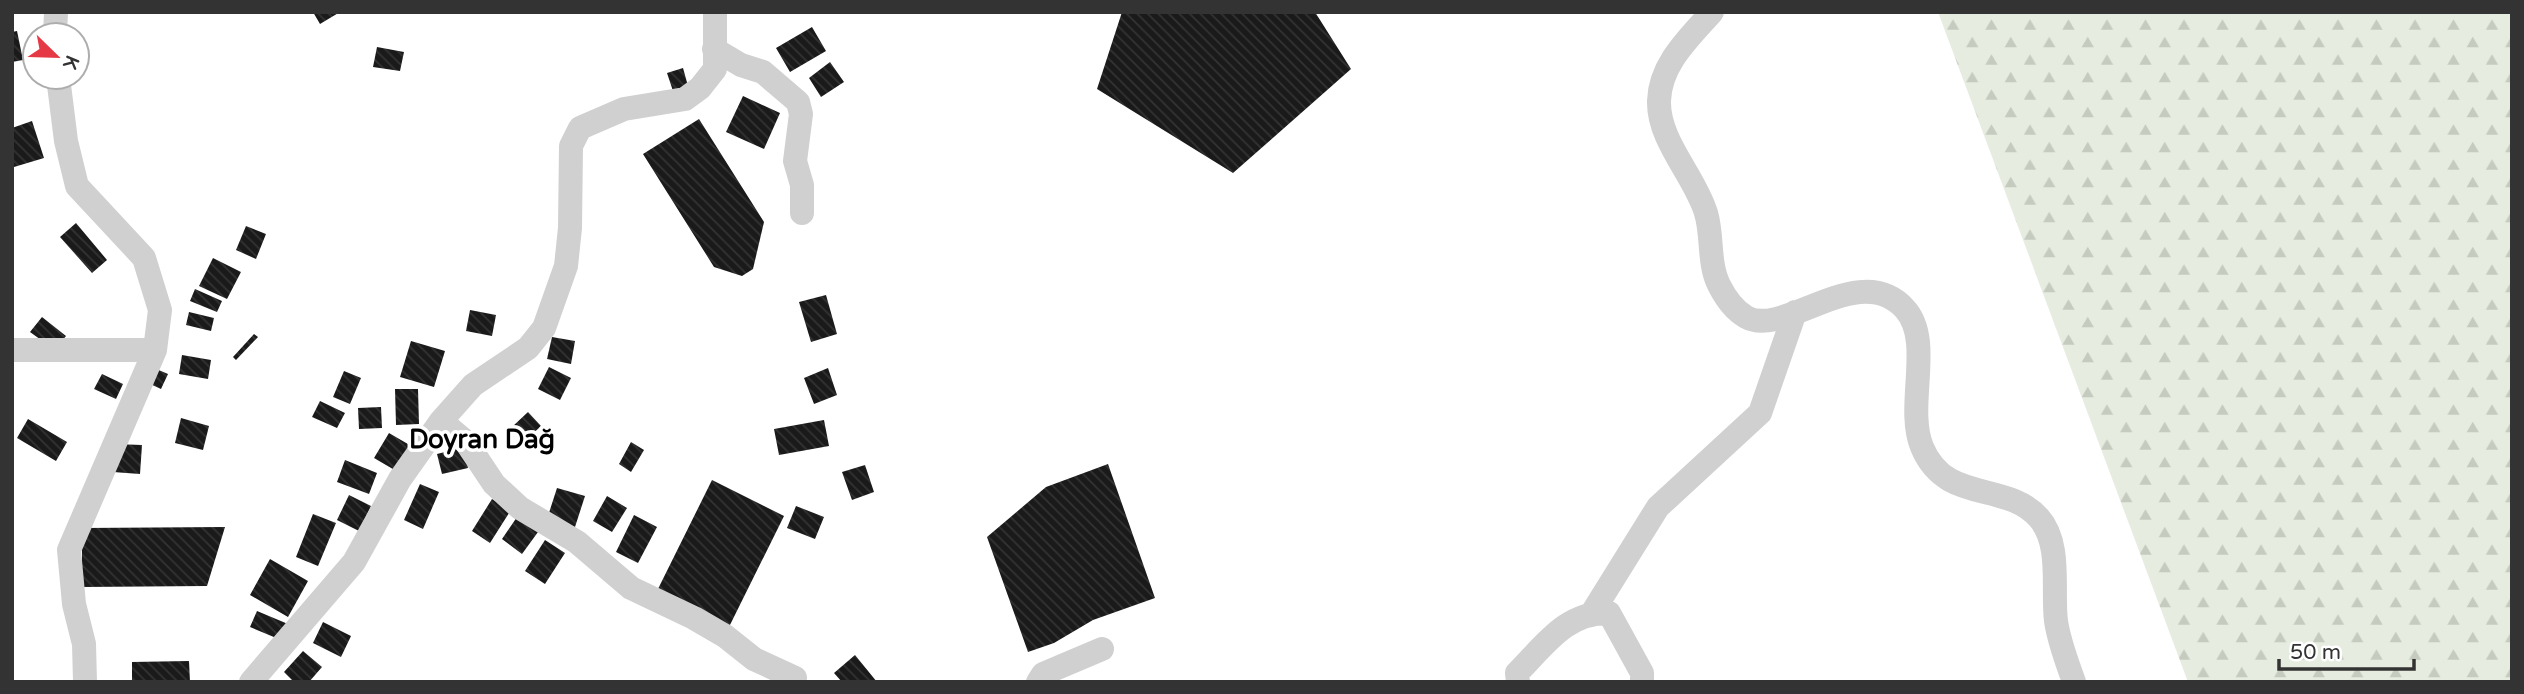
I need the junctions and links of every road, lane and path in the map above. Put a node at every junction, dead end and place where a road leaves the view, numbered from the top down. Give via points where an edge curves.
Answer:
1 (715, 12) edge
2 (1712, 12) edge
3 (714, 49) junction
4 (60, 91) edge
5 (802, 213) dead end
6 (1795, 312) junction
7 (12, 350) edge
8 (155, 350) junction
9 (441, 421) junction
10 (1592, 613) junction
11 (1102, 649) dead end
12 (795, 678) dead end
13 (85, 682) edge
14 (251, 682) edge
15 (1038, 682) edge
16 (1518, 682) edge
17 (1642, 682) edge
18 (2074, 682) edge

1 - 3 street
2 - 6 street via 1673,58 1664,74 1659,103 1668,135 1705,210 1718,285 1731,305 1748,318 1768,320
3 - 5 street via 763,72 798,102 801,114 795,161 802,185
3 - 9 street via 715,69 685,99 624,109 580,128 571,146 566,266 544,328 528,348 472,385
4 - 8 street via 77,186 144,258 160,310
6 - 10 street via 1760,413 1658,507
6 - 18 street via 1872,290 1892,297 1906,310 1917,330 1917,431 1922,448 1941,476 2026,507 2041,520 2049,538 2061,648
7 - 8 street
8 - 13 street via 69,550 74,604 84,644
9 - 12 street via 466,442 494,484 520,508 577,542 631,588 694,618 754,659
9 - 14 street via 400,478 354,562
10 - 16 street via 1567,622 1517,673
10 - 17 street via 1609,613 1642,673
11 - 15 street via 1043,674

